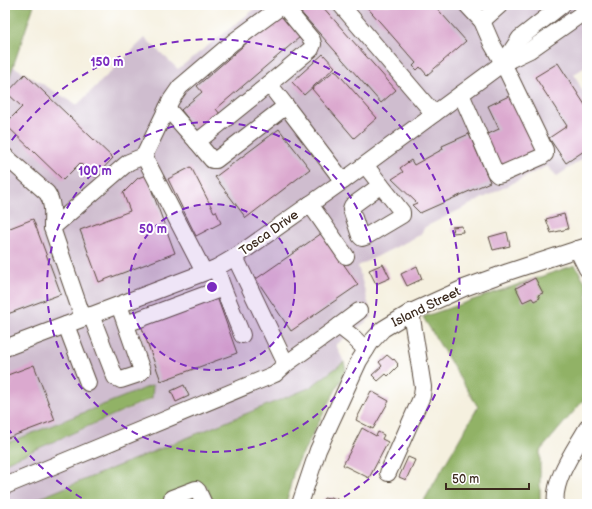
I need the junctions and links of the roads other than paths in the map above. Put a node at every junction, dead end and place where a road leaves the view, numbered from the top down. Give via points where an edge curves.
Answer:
1 (341, 5) edge
2 (467, 5) edge
3 (500, 5) edge
4 (562, 5) edge
5 (587, 10) edge
6 (482, 21) junction
7 (503, 63) junction
8 (269, 84) junction
9 (461, 94) junction
10 (286, 106) junction
11 (167, 108) junction
12 (434, 114) junction
13 (197, 142) junction
14 (5, 156) edge
15 (144, 156) junction
16 (365, 164) junction
17 (343, 181) junction
18 (381, 185) dead end
19 (310, 204) junction
20 (52, 228) junction
21 (582, 248) edge
22 (346, 256) dead end
23 (235, 257) junction
24 (587, 269) edge
25 (210, 270) junction
26 (174, 284) junction
27 (223, 288) junction
28 (157, 290) junction
29 (181, 303) junction
30 (119, 305) junction
31 (164, 309) junction
32 (359, 311) dead end
33 (412, 312) junction
34 (87, 317) junction
35 (126, 324) junction
36 (66, 325) junction
37 (339, 326) junction
38 (242, 335) dead end
39 (5, 348) edge
40 (366, 350) junction
41 (286, 364) junction
42 (88, 383) dead end
43 (587, 428) edge
44 (388, 473) dead end
45 (5, 486) edge
46 (170, 504) edge
47 (204, 504) edge
48 (300, 504) edge
49 (556, 504) edge

1 - 12 street
2 - 6 street
3 - 6 street
4 - 7 street, Tosca Drive via 520,38
5 - 7 street, Tosca Drive via 530,50
6 - 7 street
7 - 9 street, Tosca Drive
7 - 9 street via 545,150 541,157 498,175
8 - 10 street
8 - 11 street via 311,49 313,44 283,5 233,42 180,87
8 - 13 street
9 - 12 street, Tosca Drive
10 - 13 street via 216,160 212,160
10 - 17 street
11 - 13 street
11 - 15 street
12 - 16 street, Tosca Drive
14 - 20 street via 51,198
15 - 20 street via 129,162
15 - 25 street
16 - 17 street, Tosca Drive
16 - 18 street
17 - 19 street, Tosca Drive
19 - 22 street
19 - 23 street, Tosca Drive
20 - 34 street
21 - 24 street
21 - 33 street, Island Street via 472,285
23 - 25 street, Tosca Drive
23 - 41 street
25 - 26 street, Tosca Drive
25 - 27 street
26 - 28 street, Tosca Drive
26 - 29 street
27 - 29 street
27 - 38 street
28 - 30 street, Tosca Drive
28 - 31 street
29 - 31 street
30 - 34 street, Tosca Drive
30 - 35 street
31 - 35 street
32 - 37 street
33 - 40 street, Island Street via 383,329
33 - 44 street via 422,396
34 - 35 street via 118,380 142,371
34 - 36 street, Tosca Drive
36 - 39 street, Tosca Drive
36 - 42 street
37 - 40 street
37 - 41 street
40 - 48 street, Island Street via 358,361 318,450
41 - 45 street via 275,374
43 - 49 street via 559,477
46 - 47 street via 172,498 196,489

